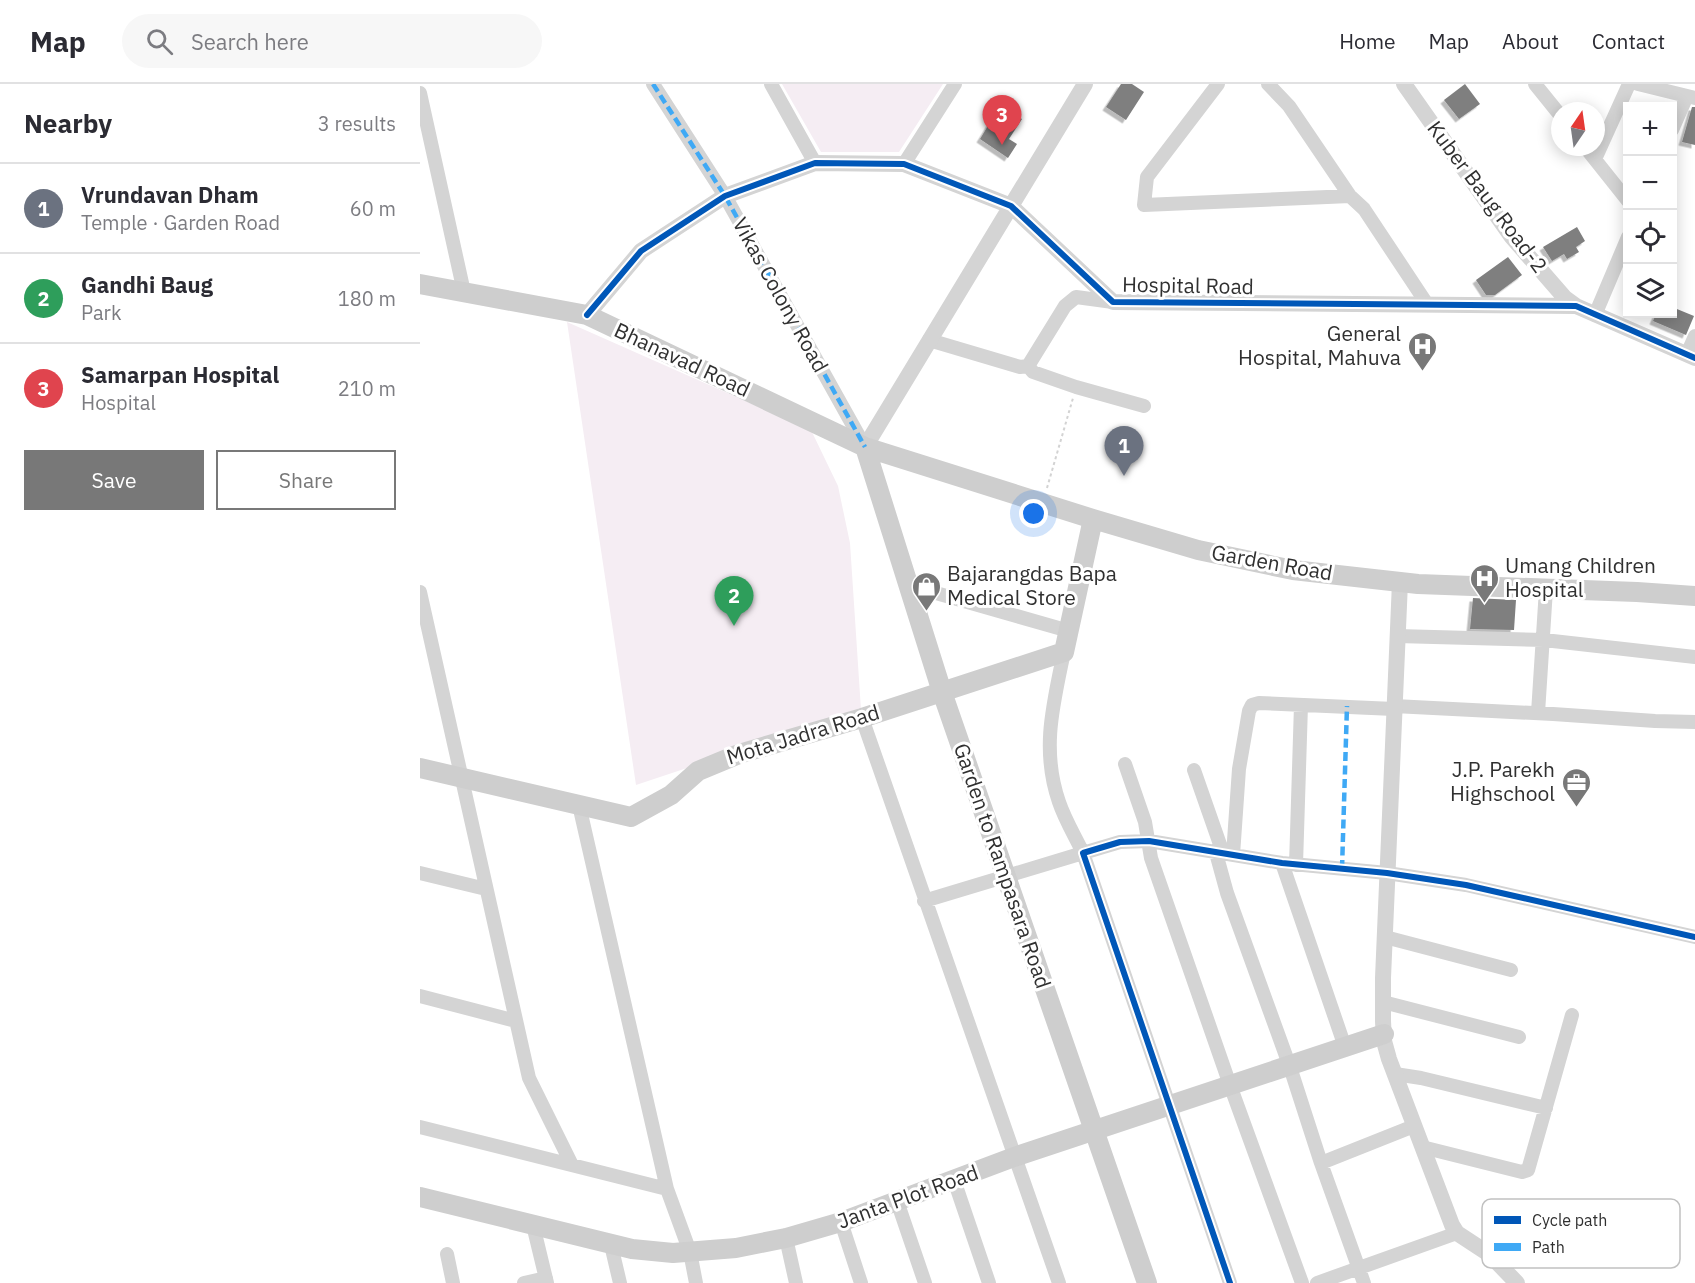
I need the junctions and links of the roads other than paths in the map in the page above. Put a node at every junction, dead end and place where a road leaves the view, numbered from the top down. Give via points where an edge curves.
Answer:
1 (653, 84) edge
2 (771, 84) edge
3 (955, 84) edge
4 (1085, 84) edge
5 (1218, 84) edge
6 (1268, 84) edge
7 (1404, 84) edge
8 (1535, 84) edge
9 (1629, 84) edge
10 (1638, 84) edge
11 (420, 93) edge
12 (1691, 97) edge
13 (1551, 104) edge
14 (1677, 121) edge
15 (1592, 156) edge
16 (1594, 159) junction
17 (815, 163) junction
18 (904, 164) junction
19 (1623, 195) edge
20 (726, 196) junction
21 (1350, 196) junction
22 (1011, 207) junction
23 (1623, 248) edge
24 (420, 284) edge
25 (464, 292) junction
26 (1113, 302) junction
27 (1427, 304) junction
28 (1576, 306) junction
29 (587, 315) junction
30 (1594, 315) junction
31 (1695, 336) edge
32 (929, 340) junction
33 (1691, 356) edge
34 (1028, 366) junction
35 (1144, 406) dead end
36 (865, 447) junction
37 (1093, 519) junction
38 (1400, 582) junction
39 (908, 585) junction
40 (1546, 589) junction
41 (420, 592) edge
42 (1695, 595) edge
43 (1069, 631) junction
44 (1397, 636) junction
45 (1544, 640) junction
46 (1064, 652) junction
47 (420, 656) edge
48 (1695, 657) edge
49 (435, 660) junction
50 (942, 692) junction
51 (1301, 705) junction
52 (1394, 708) junction
53 (1538, 713) junction
54 (862, 718) junction
55 (1695, 722) edge
56 (1125, 764) dead end
57 (420, 768) edge
58 (1194, 770) dead end
59 (461, 777) junction
60 (579, 805) junction
61 (1149, 841) junction
62 (1083, 853) junction
63 (1224, 854) junction
64 (1289, 864) junction
65 (420, 873) edge
66 (1387, 873) junction
67 (1005, 877) junction
68 (486, 889) junction
69 (924, 901) junction
70 (1695, 937) edge
71 (1385, 938) junction
72 (1511, 970) dead end
73 (420, 996) edge
74 (1383, 1002) junction
75 (1572, 1015) dead end
76 (516, 1021) junction
77 (1384, 1034) junction
78 (1519, 1037) dead end
79 (1345, 1047) junction
80 (1290, 1067) junction
81 (1395, 1074) junction
82 (1230, 1085) junction
83 (1168, 1106) junction
84 (1546, 1108) junction
85 (1414, 1126) junction
86 (420, 1127) edge
87 (1095, 1130) junction
88 (1422, 1147) junction
89 (1014, 1157) junction
90 (1321, 1163) junction
91 (572, 1165) junction
92 (954, 1180) junction
93 (667, 1189) junction
94 (420, 1197) edge
95 (897, 1201) junction
96 (841, 1222) junction
97 (533, 1225) junction
98 (1457, 1233) junction
99 (786, 1238) junction
100 (611, 1245) junction
101 (1482, 1249) edge
102 (690, 1252) junction
103 (447, 1254) dead end
104 (1503, 1268) edge
105 (1360, 1269) junction
106 (546, 1280) edge
107 (453, 1283) edge
108 (524, 1283) edge
109 (620, 1283) edge
110 (696, 1283) edge
111 (796, 1283) edge
112 (861, 1283) edge
113 (925, 1283) edge
114 (989, 1283) edge
115 (1059, 1283) edge
116 (1147, 1283) edge
117 (1230, 1283) edge
118 (1302, 1283) edge
119 (1317, 1283) edge
120 (1364, 1283) edge
121 (1517, 1283) edge

1 - 20 street, Vikas Colony Road
2 - 17 street
3 - 18 street
4 - 22 street
5 - 21 street via 1147,177 1144,205
6 - 21 street via 1289,105
7 - 28 street, Kuber Baug Road-2 via 1511,236
8 - 13 street
9 - 16 street
10 - 12 street
11 - 25 street
12 - 14 street
15 - 16 street
16 - 19 street
17 - 18 street, Hospital Road
17 - 20 street, Hospital Road
18 - 22 street, Hospital Road
20 - 29 street, Hospital Road via 641,251
20 - 36 street, Vikas Colony Road
21 - 27 street via 1364,209
22 - 26 street, Hospital Road
22 - 32 street
23 - 30 street
24 - 25 main road, Bhanavad Road
25 - 29 main road, Bhanavad Road
26 - 27 street, Hospital Road
26 - 34 street via 1076,297 1065,306
27 - 28 street, Hospital Road
28 - 30 street, Hospital Road
29 - 36 main road, Bhanavad Road
30 - 33 street, Hospital Road
31 - 33 street
32 - 34 street
32 - 36 street
34 - 35 street via 1033,372
36 - 37 main road, Garden Road
36 - 39 main road, Garden to Rampasara Road
37 - 38 main road, Garden Road via 1254,563
37 - 43 main road
38 - 40 main road, Garden Road
38 - 44 street
39 - 43 street
39 - 50 main road, Garden to Rampasara Road
40 - 42 main road, Garden Road
40 - 45 street
41 - 49 street
43 - 46 main road
44 - 45 street
44 - 52 street
45 - 48 street
45 - 53 street
46 - 50 main road, Mota Jadra Road
46 - 62 street via 1048,745 1059,803
47 - 49 street
49 - 59 street
50 - 54 main road, Mota Jadra Road
50 - 67 main road, Garden to Rampasara Road
51 - 52 street
51 - 63 street via 1259,703 1250,708
51 - 64 street
52 - 53 street
52 - 66 street
53 - 55 street
54 - 60 main road, Mota Jadra Road via 739,753 706,767 671,795 631,817
54 - 69 street
56 - 61 street
57 - 59 main road, Mota Jadra Road
58 - 63 street
59 - 60 main road, Mota Jadra Road
59 - 68 street
60 - 93 street
61 - 62 street via 1120,842
61 - 63 street
61 - 82 street via 1151,858
62 - 67 street
62 - 83 street
63 - 64 street
63 - 80 street via 1227,893
64 - 66 street
64 - 79 street
65 - 68 street
66 - 70 street via 1466,885
66 - 71 street
67 - 69 street
67 - 87 main road, Garden to Rampasara Road
68 - 76 street
69 - 89 street
71 - 72 street
71 - 74 street
73 - 76 street
74 - 77 street
74 - 78 street
75 - 84 street
76 - 91 street via 529,1078
77 - 79 main road, Janta Plot Road
77 - 81 street
79 - 80 main road, Janta Plot Road
80 - 82 main road, Janta Plot Road
80 - 90 street
81 - 84 street
81 - 85 street
82 - 83 main road, Janta Plot Road
82 - 118 street
83 - 87 main road, Janta Plot Road
83 - 117 street
84 - 88 street via 1530,1167 1525,1172
85 - 88 street
85 - 90 street
86 - 91 street
87 - 89 main road, Janta Plot Road
87 - 116 main road, Garden to Rampasara Road
88 - 98 street
89 - 92 main road, Janta Plot Road
89 - 115 street
90 - 105 street
91 - 93 street
92 - 95 main road, Janta Plot Road
92 - 114 street
93 - 102 street
94 - 97 main road, Janta Plot Road
95 - 96 main road, Janta Plot Road
95 - 113 street
96 - 99 main road, Janta Plot Road
96 - 112 street
97 - 100 main road, Janta Plot Road
97 - 106 street
98 - 101 street
98 - 105 street
99 - 102 main road, Janta Plot Road
99 - 111 street
100 - 102 main road, Janta Plot Road via 654,1252
100 - 109 street
102 - 110 street
103 - 107 street
104 - 121 street
105 - 119 street
105 - 120 street
106 - 108 street

